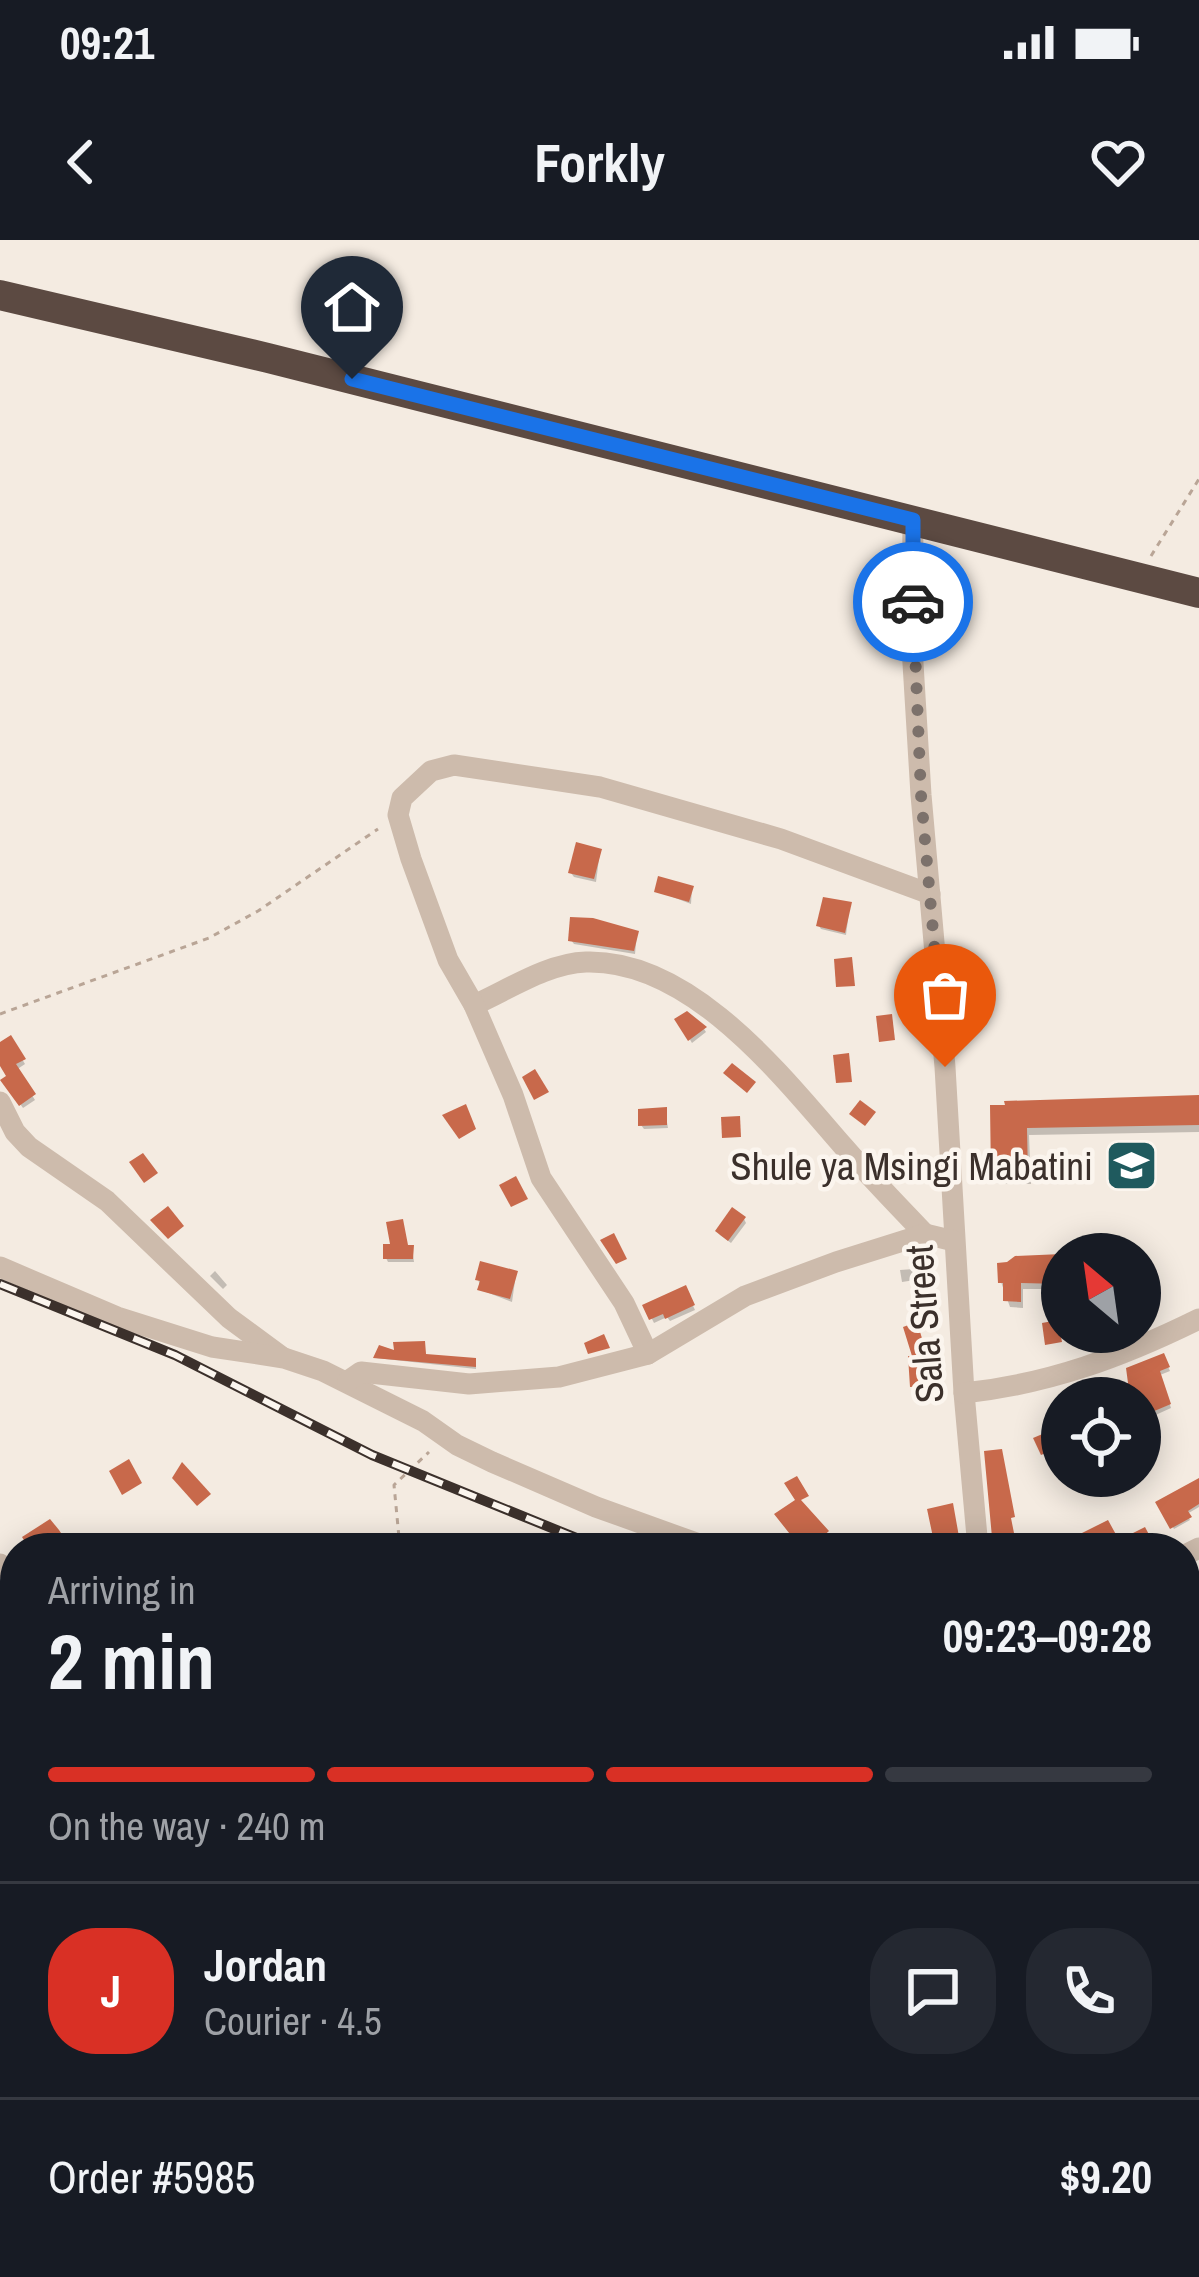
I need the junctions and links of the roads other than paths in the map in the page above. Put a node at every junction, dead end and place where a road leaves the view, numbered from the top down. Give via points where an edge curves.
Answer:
1 (0, 295) edge
2 (913, 520) junction
3 (1199, 593) edge
4 (930, 894) junction
5 (474, 1005) junction
6 (1, 1106) edge
7 (925, 1234) junction
8 (954, 1241) junction
9 (0, 1267) edge
10 (1199, 1319) edge
11 (648, 1354) junction
12 (284, 1358) junction
13 (348, 1381) junction
14 (964, 1393) junction
15 (667, 1533) edge
16 (977, 1533) edge

1 - 2 highway
2 - 3 highway
2 - 4 street, Sala Street via 912,647
4 - 5 street via 781,839 600,787 442,766 402,798 398,815 448,960
4 - 8 street, Sala Street
5 - 7 street via 585,962 641,974 704,1003
5 - 11 street via 541,1178
6 - 12 street via 29,1148 107,1202 229,1318
7 - 8 street
7 - 11 street via 745,1296
8 - 14 street, Sala Street
9 - 12 street via 117,1318 212,1347
10 - 14 street via 1101,1364
11 - 13 street via 559,1377 469,1384 361,1372
12 - 13 street
13 - 15 street via 491,1462
14 - 16 street, Sala Street

